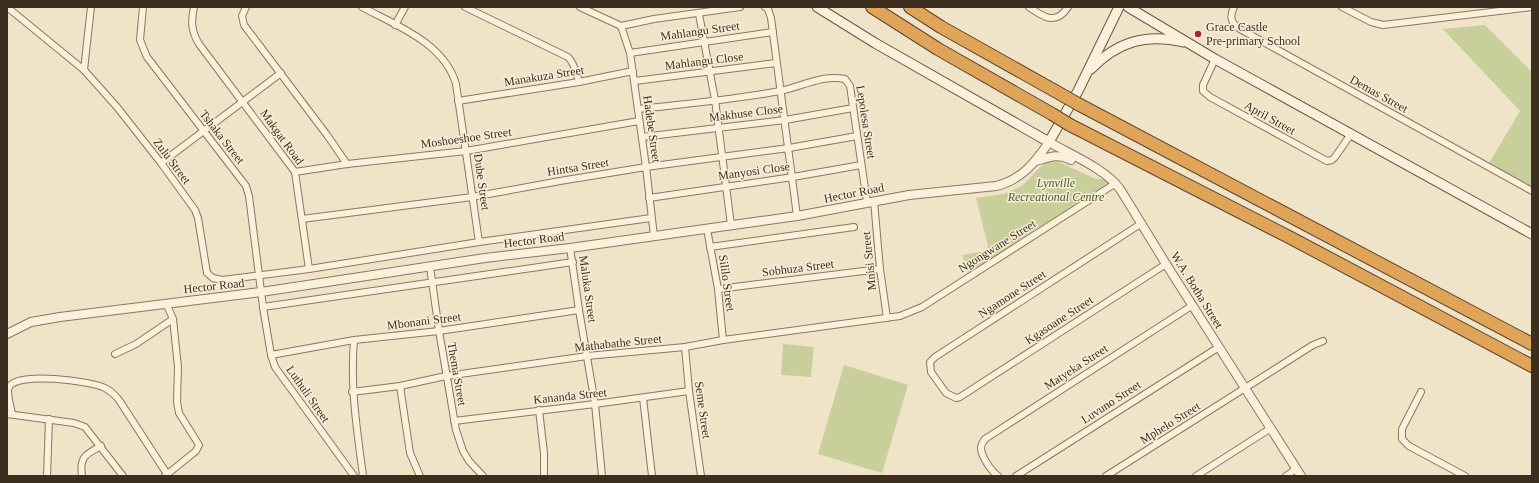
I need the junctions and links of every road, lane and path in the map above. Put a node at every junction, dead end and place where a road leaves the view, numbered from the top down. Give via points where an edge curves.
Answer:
1 (7, 7) edge
2 (91, 7) edge
3 (143, 7) edge
4 (194, 7) edge
5 (246, 7) edge
6 (362, 7) edge
7 (405, 7) edge
8 (465, 7) edge
9 (580, 7) edge
10 (740, 7) edge
11 (765, 7) edge
12 (817, 7) edge
13 (872, 7) edge
14 (910, 7) edge
15 (1029, 7) edge
16 (1068, 7) edge
17 (1120, 7) edge
18 (1128, 7) edge
19 (1234, 7) edge
20 (1342, 7) edge
21 (1532, 7) edge
22 (1470, 10) edge
23 (699, 14) junction
24 (395, 25) junction
25 (621, 26) junction
26 (773, 32) junction
27 (705, 42) junction
28 (1204, 52) junction
29 (630, 53) junction
30 (1215, 59) junction
31 (776, 62) junction
32 (84, 70) junction
33 (633, 71) junction
34 (709, 71) junction
35 (280, 73) junction
36 (1086, 74) junction
37 (635, 81) junction
38 (579, 82) junction
39 (781, 91) junction
40 (715, 100) junction
41 (242, 101) junction
42 (458, 101) junction
43 (853, 108) junction
44 (638, 109) junction
45 (639, 120) junction
46 (785, 120) junction
47 (718, 128) junction
48 (204, 130) junction
49 (1351, 134) junction
50 (857, 136) junction
51 (642, 137) junction
52 (1049, 142) junction
53 (789, 148) junction
54 (466, 151) junction
55 (723, 158) junction
56 (1036, 161) junction
57 (161, 163) junction
58 (347, 164) junction
59 (862, 165) junction
60 (646, 167) junction
61 (295, 172) junction
62 (1101, 172) junction
63 (793, 177) junction
64 (1116, 183) junction
65 (726, 186) junction
66 (1532, 191) edge
67 (472, 197) junction
68 (649, 198) junction
69 (870, 202) junction
70 (797, 216) junction
71 (651, 218) junction
72 (302, 219) junction
73 (1142, 223) junction
74 (731, 225) junction
75 (854, 227) dead end
76 (707, 229) junction
77 (1532, 234) edge
78 (654, 236) junction
79 (480, 242) junction
80 (710, 247) junction
81 (570, 248) junction
82 (573, 262) junction
83 (1166, 264) junction
84 (430, 267) junction
85 (309, 269) junction
86 (880, 269) junction
87 (259, 274) junction
88 (213, 278) joint
89 (431, 282) junction
90 (718, 289) junction
91 (261, 292) junction
92 (166, 303) junction
93 (1193, 305) junction
94 (262, 307) junction
95 (579, 310) junction
96 (887, 318) junction
97 (173, 319) junction
98 (439, 332) junction
99 (7, 334) edge
100 (354, 340) junction
101 (723, 340) junction
102 (1323, 341) dead end
103 (1532, 344) edge
104 (685, 347) junction
105 (1219, 347) junction
106 (115, 354) dead end
107 (271, 355) junction
108 (588, 356) junction
109 (1532, 366) edge
110 (446, 376) junction
111 (400, 386) junction
112 (1246, 388) junction
113 (689, 391) junction
114 (352, 392) junction
115 (1421, 392) dead end
116 (965, 394) joint
117 (643, 398) junction
118 (595, 404) junction
119 (539, 410) junction
120 (9, 414) edge
121 (49, 419) junction
122 (454, 421) junction
123 (1271, 428) junction
124 (102, 446) junction
125 (1299, 473) edge
126 (166, 475) edge
127 (47, 476) edge
128 (82, 476) edge
129 (124, 476) edge
130 (354, 476) edge
131 (363, 476) edge
132 (420, 476) edge
133 (483, 476) edge
134 (544, 476) edge
135 (602, 476) edge
136 (652, 476) edge
137 (701, 476) edge
138 (998, 476) edge
139 (1016, 476) edge
140 (1106, 476) edge
141 (1196, 476) edge
142 (1286, 476) edge
143 (1465, 476) edge

1 - 32 street, Zulu Street
2 - 32 street
3 - 48 street, Tshaka Street via 140,40 147,57
4 - 41 street, Makgat Road via 194,36
5 - 35 street via 242,16 244,26
6 - 24 street, Dube Street
7 - 24 street
8 - 38 street via 568,57 575,66
9 - 25 street
10 - 23 street
11 - 26 street via 770,13
12 - 52 main road
13 - 109 highway, bridge via 938,49 1070,125
14 - 103 highway, bridge via 940,27 1078,104
15 - 16 street via 1050,18 1060,16
17 - 36 main road
18 - 28 main road
19 - 66 street, Demas Street via 1231,14 1234,26
20 - 22 street via 1371,22 1383,24
21 - 22 street
23 - 25 street
23 - 27 street
24 - 42 street, Dube Street via 432,48 445,61 453,73
25 - 29 street, Hadebe Street
26 - 27 street, Mahlangu Street
26 - 31 street
27 - 29 street, Mahlangu Street
27 - 34 street
28 - 30 main road
28 - 36 main road via 1167,38 1142,39 1114,50
29 - 33 street, Hadebe Street
30 - 49 main road
30 - 49 street, April Street via 1202,88 1210,97 1231,109 1327,161 1335,157
31 - 34 street, Mahlangu Close
31 - 39 street
32 - 57 street, Zulu Street
33 - 37 street, Hadebe Street
33 - 38 street, Manakuza Street
34 - 37 street, Mahlangu Close
34 - 40 street
35 - 41 street
35 - 58 street
36 - 52 main road
37 - 44 street, Hadebe Street
38 - 42 street, Manakuza Street
39 - 40 street
39 - 43 street, Lepolesa Street via 810,82 845,79 850,86
39 - 46 street
40 - 44 street
40 - 47 street
41 - 48 street
41 - 61 street, Makgat Road
42 - 54 street, Dube Street
43 - 46 street, Makhuse Close
43 - 50 street, Lepolesa Street
44 - 45 street, Hadebe Street
45 - 51 street, Hadebe Street
45 - 54 street, Moshoeshoe Street
46 - 47 street, Makhuse Close
46 - 53 street
47 - 51 street, Makhuse Close
47 - 55 street
48 - 57 street
48 - 87 street, Tshaka Street via 246,186
49 - 77 main road
50 - 53 street, Hintsa Street
50 - 59 street, Lepolesa Street
51 - 60 street, Hadebe Street
52 - 56 street, Hector Road
52 - 62 street, W.A. Botha Street
53 - 55 street, Hintsa Street
53 - 63 street
54 - 58 street, Moshoeshoe Street
54 - 67 street, Dube Street
55 - 60 street, Hintsa Street
55 - 65 street
56 - 62 street via 1061,156
56 - 69 street, Hector Road via 1020,176 1006,183
57 - 88 street, Zulu Street via 195,210 207,273
58 - 61 street, Moshoeshoe Street
59 - 63 street, Manyosi Close
59 - 69 street, Lepolesa Street
60 - 67 street, Hintsa Street
60 - 68 street, Hadebe Street
61 - 72 street, Makgat Road
62 - 64 street, W.A. Botha Street
63 - 65 street, Manyosi Close
63 - 70 street
64 - 73 street, W.A. Botha Street
64 - 96 street, Ngongwane Street via 922,306 908,314
65 - 68 street, Manyosi Close
65 - 74 street
67 - 72 street, Hintsa Street
67 - 79 street, Dube Street
68 - 71 street, Hadebe Street
69 - 70 street, Hector Road
69 - 86 street, Mnisi Street
70 - 74 street, Hector Road
71 - 78 street, Hadebe Street
71 - 79 street, Hector Road
72 - 85 street, Makgat Road
73 - 83 street, W.A. Botha Street
73 - 116 street, Ngamone Street via 932,359 929,365 931,372 946,393 956,398
74 - 76 street, Hector Road
75 - 80 street
76 - 78 street, Hector Road
76 - 80 street, Sililo Street
78 - 81 street, Hector Road
79 - 85 street, Hector Road
80 - 90 street, Sililo Street
81 - 82 street, Maluka Street
81 - 84 street, Hector Road
82 - 89 street
82 - 95 street, Maluka Street
83 - 93 street, W.A. Botha Street
83 - 116 street, Kgasoane Street
84 - 89 street, Thema Street
84 - 91 street, Hector Road
85 - 87 street, Hector Road
86 - 90 street, Sobhuza Street
86 - 96 street, Mnisi Street
87 - 88 street, Hector Road via 222,280
87 - 91 street, Tshaka Street
89 - 94 street
89 - 98 street, Thema Street
90 - 101 street, Sililo Street
91 - 92 street, Hector Road
91 - 94 street, Luthuli Street
92 - 97 street
92 - 99 street, Hector Road via 36,321
93 - 105 street, W.A. Botha Street
93 - 138 street, Matyeka Street via 985,439 982,454
94 - 107 street, Luthuli Street
95 - 98 street, Mbonani Street
95 - 108 street, Maluka Street
96 - 101 street, Mathabathe Street
97 - 106 street via 136,344
97 - 126 street via 178,363 178,408 199,445 198,449
98 - 100 street, Mbonani Street
98 - 110 street, Thema Street
100 - 107 street, Mbonani Street
100 - 114 street
101 - 104 street, Mathabathe Street
102 - 112 street, Mphelo Street
104 - 108 street, Mathabathe Street
104 - 113 street, Seme Street
105 - 112 street, W.A. Botha Street
105 - 139 street, Luvuno Street
107 - 130 street, Luthuli Street via 279,374
108 - 110 street, Mathabathe Street
108 - 118 street, Maluka Street
110 - 111 street, Mathabathe Street
110 - 122 street, Thema Street
111 - 114 street, Mathabathe Street
111 - 132 street via 410,453
112 - 123 street, W.A. Botha Street
112 - 140 street, Mphelo Street
113 - 117 street, Kananda Street
113 - 137 street, Seme Street
114 - 131 street
115 - 143 street via 1402,428 1402,439 1409,446
117 - 118 street, Kananda Street
117 - 136 street
118 - 119 street, Kananda Street
118 - 135 street, Maluka Street
119 - 122 street, Kananda Street
119 - 134 street
120 - 121 street
120 - 126 street via 8,389 16,382 48,378 102,387 111,391 119,400
121 - 124 street via 83,426
121 - 127 street
122 - 133 street, Thema Street via 463,451
123 - 125 street, W.A. Botha Street
123 - 141 street
124 - 128 street via 83,459
124 - 129 street
125 - 142 street

